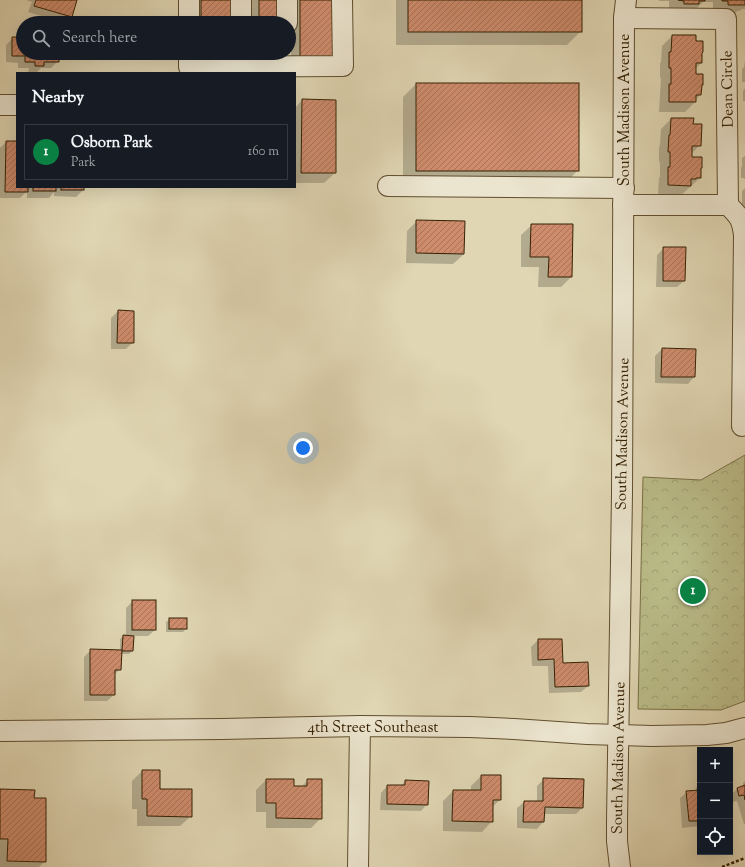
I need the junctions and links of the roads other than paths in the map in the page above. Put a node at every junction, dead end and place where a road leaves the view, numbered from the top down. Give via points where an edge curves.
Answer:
1 (189, 0) edge
2 (241, 0) edge
3 (287, 0) edge
4 (342, 0) edge
5 (625, 9) edge
6 (189, 16) edge
7 (241, 16) edge
8 (287, 16) edge
9 (189, 60) edge
10 (240, 60) edge
11 (286, 60) edge
12 (0, 105) edge
13 (16, 105) edge
14 (388, 186) dead end
15 (623, 196) junction
16 (728, 205) junction
17 (742, 426) dead end
18 (360, 726) junction
19 (745, 728) edge
20 (0, 731) edge
21 (618, 734) junction
22 (358, 867) edge
23 (620, 867) edge

1 - 6 street
2 - 7 street
3 - 8 street
4 - 11 street via 343,66
5 - 15 street, South Madison Avenue
5 - 16 street, Dean Circle via 726,19
9 - 10 street via 189,67
10 - 11 street
12 - 13 street
14 - 15 street
15 - 16 street
15 - 21 street, South Madison Avenue
16 - 17 street via 740,217 744,235
18 - 20 street, 4th Street Southeast
18 - 21 street, 4th Street Southeast via 492,728
18 - 22 street
19 - 21 street, 4th Street Southeast via 706,735
21 - 23 street, South Madison Avenue via 617,841

